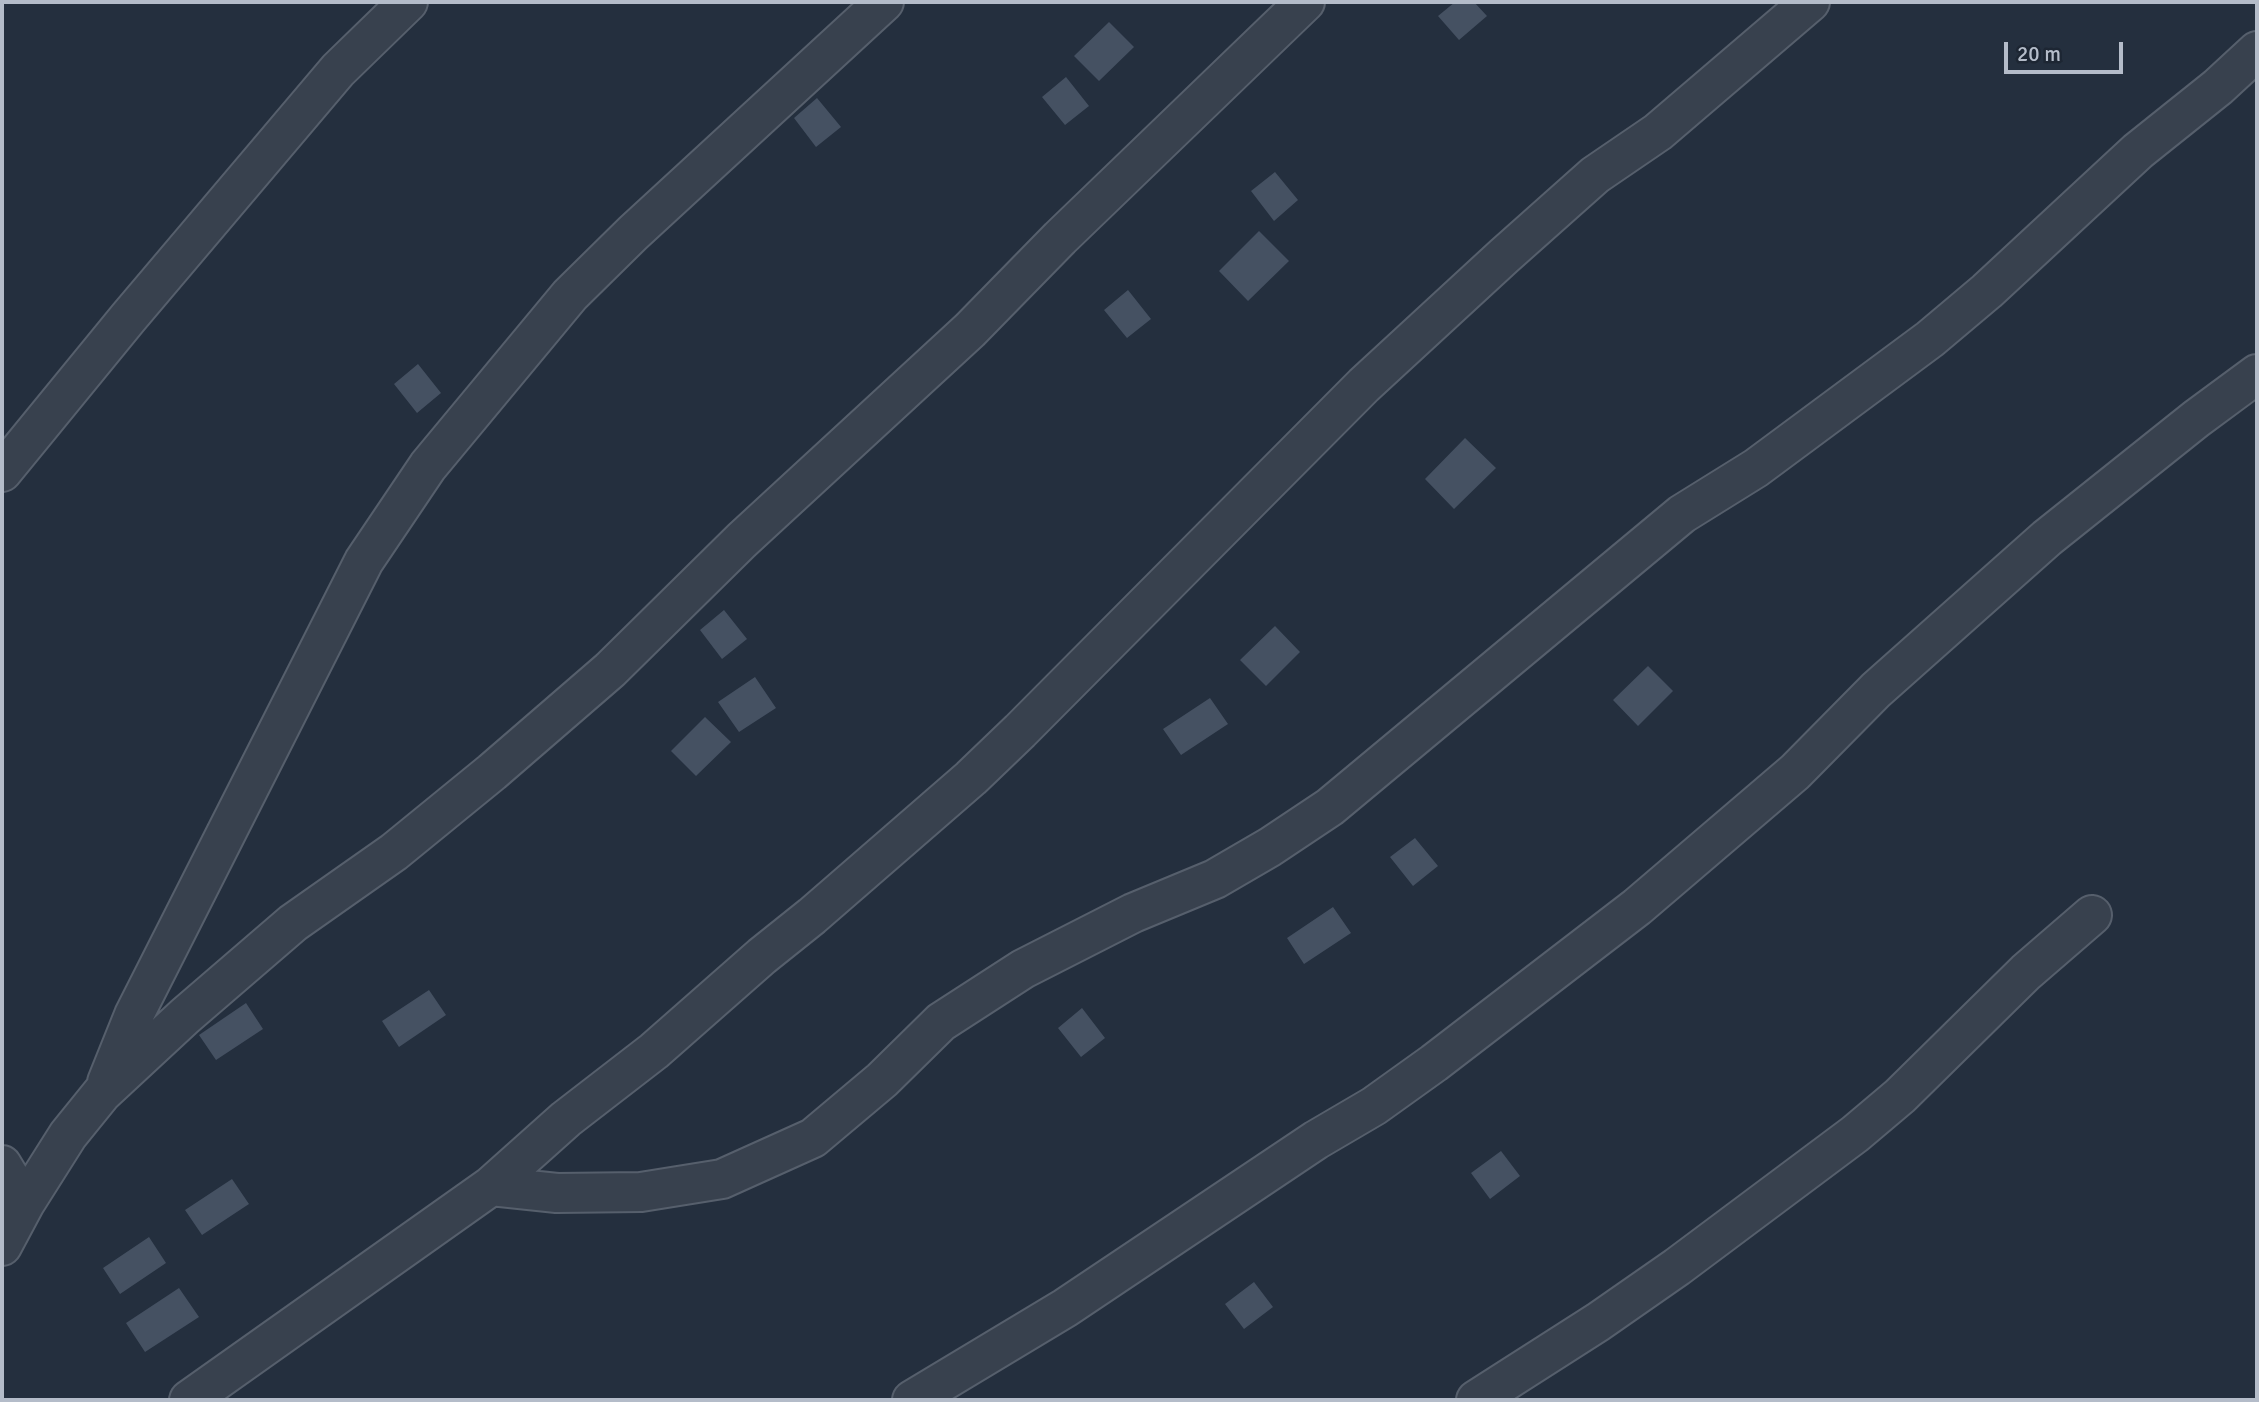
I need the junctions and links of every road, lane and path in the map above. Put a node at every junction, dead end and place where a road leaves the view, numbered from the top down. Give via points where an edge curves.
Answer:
1 (408, 2) edge
2 (884, 2) edge
3 (1305, 2) edge
4 (1810, 2) edge
5 (2257, 51) edge
6 (2257, 374) edge
7 (2, 472) edge
8 (2092, 915) dead end
9 (102, 1093) junction
10 (2, 1165) edge
11 (491, 1186) junction
12 (25, 1203) junction
13 (2, 1246) edge
14 (189, 1400) edge
15 (912, 1400) edge
16 (1476, 1400) edge

1 - 7 street via 338,70
2 - 9 street via 570,295 428,466 351,584 134,1015
3 - 9 street via 970,330 742,540 610,670 394,852 293,923
4 - 11 street via 1658,132 1595,175 1431,323 971,778
5 - 11 street via 2138,151 1930,339 1756,468 1682,514 1341,798 1270,847 1023,969 941,1022 813,1138 722,1179 641,1192 557,1193
6 - 15 street via 2047,538 1884,682 1795,772 1637,906 1434,1063 1076,1301
8 - 16 street via 1855,1134 1677,1267
9 - 12 street via 68,1135
10 - 12 street
11 - 14 street
12 - 13 street

